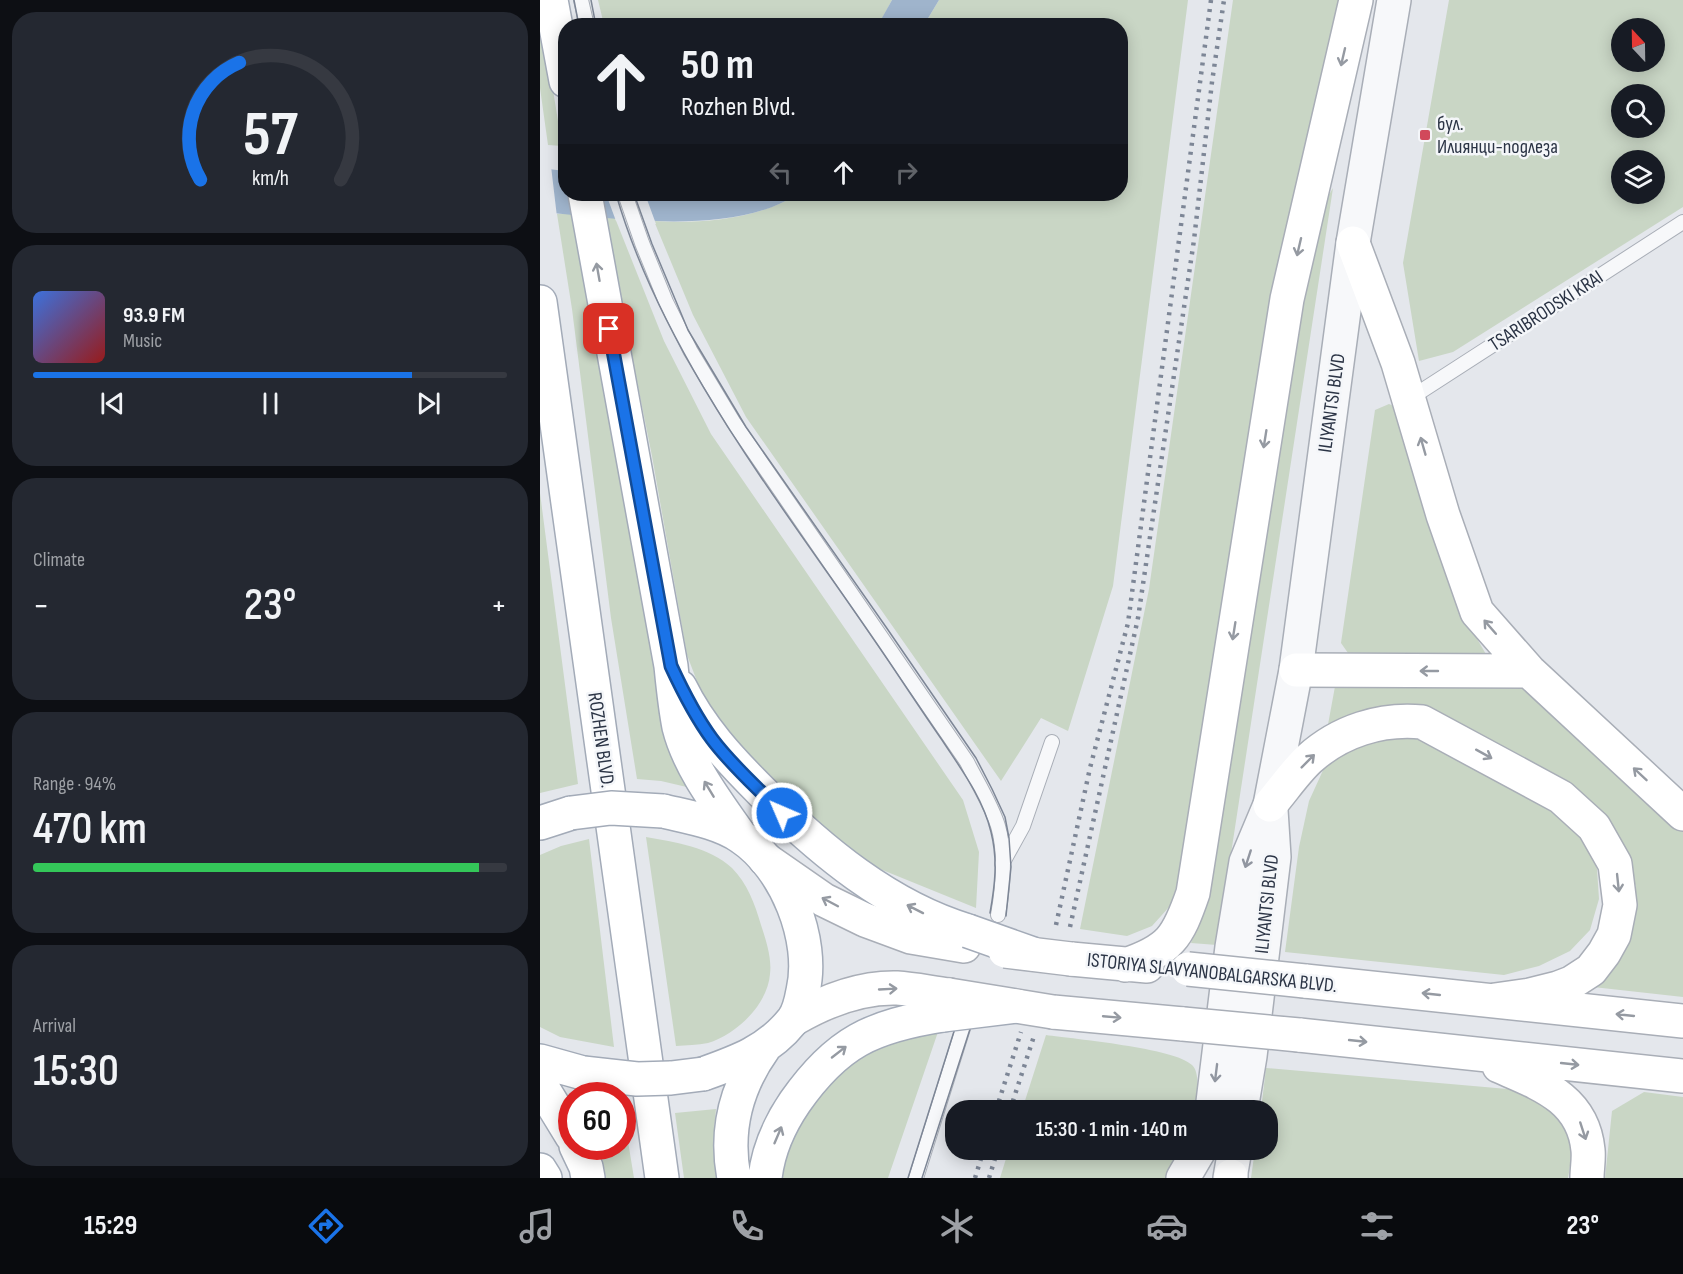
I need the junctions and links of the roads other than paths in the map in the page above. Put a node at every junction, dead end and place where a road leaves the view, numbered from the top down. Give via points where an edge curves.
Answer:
1 (551, 0) edge
2 (581, 0) edge
3 (1356, 0) edge
4 (1394, 0) edge
5 (584, 18) edge
6 (558, 38) edge
7 (586, 201) edge
8 (627, 201) edge
9 (1683, 222) edge
10 (1353, 243) junction
11 (540, 302) edge
12 (1409, 399) junction
13 (671, 666) junction
14 (1296, 670) junction
15 (1529, 671) junction
16 (1052, 742) dead end
17 (1270, 806) junction
18 (1683, 814) edge
19 (540, 823) edge
20 (751, 847) junction
21 (1002, 864) junction
22 (998, 915) dead end
23 (966, 939) junction
24 (1125, 965) junction
25 (1495, 1000) junction
26 (952, 1012) junction
27 (794, 1019) junction
28 (1683, 1022) edge
29 (764, 1048) junction
30 (1470, 1053) junction
31 (540, 1061) edge
32 (1683, 1076) edge
33 (540, 1084) edge
34 (1213, 1100) edge
35 (1243, 1100) edge
36 (558, 1113) edge
37 (581, 1160) edge
38 (1194, 1160) edge
39 (540, 1170) edge
40 (545, 1178) edge
41 (588, 1178) edge
42 (662, 1178) edge
43 (734, 1178) edge
44 (765, 1178) edge
45 (916, 1178) edge
46 (1183, 1178) edge
47 (1587, 1178) edge

1 - 6 main road
2 - 5 lane
3 -> 24 main road via 1287,299 1193,893 1183,922 1169,944 1147,958
4 - 10 street, ILIYANTSI BLVD
13 -> 7 main road
8 - 21 lane via 666,302 734,423 967,762 998,826
9 - 12 lane, TSARIBRODSKI KRAI
10 - 12 main road
10 - 14 street, ILIYANTSI BLVD
11 - 42 main road, ROZHEN BLVD.
15 -> 12 main road via 1478,612 1443,515
20 -> 13 main road via 712,794 688,751 680,728
23 -> 13 main road via 952,927 878,890 799,829 713,740 685,698
15 -> 14 main road
14 - 17 street, ILIYANTSI BLVD
18 -> 15 main road
16 - 21 lane via 1023,826
17 -> 25 main road via 1308,760 1334,739 1368,726 1400,720 1422,722 1561,797 1594,827 1616,864 1620,905 1614,935 1591,970 1571,983
17 -> 34 street, ILIYANTSI BLVD via 1246,862
17 - 35 street, ILIYANTSI BLVD via 1274,857
19 - 20 main road, bridge via 571,813 611,808 663,811 714,825
23 -> 20 main road via 911,937 865,920 824,900
20 - 27 main road via 786,891 800,922 806,979
21 - 22 lane
23 - 24 main road, ISTORIYA SLAVYANOBALGARSKA BLVD., bridge via 1033,954
25 -> 24 main road, ISTORIYA SLAVYANOBALGARSKA BLVD., bridge
28 -> 25 main road, ISTORIYA SLAVYANOBALGARSKA BLVD.
27 -> 26 main road via 831,1000 897,988
26 -> 30 main road, bridge via 1017,1006
44 -> 26 main road via 787,1113 827,1062 844,1048 883,1028
26 - 45 lane
27 - 29 main road
29 - 31 main road, bridge via 702,1074 671,1078 583,1073
29 - 43 main road via 748,1073 733,1114 730,1149
30 -> 32 main road
30 -> 47 main road via 1540,1083 1563,1098 1580,1121 1585,1136
33 - 36 main road
37 - 41 main road
38 - 46 street
39 - 40 main road

